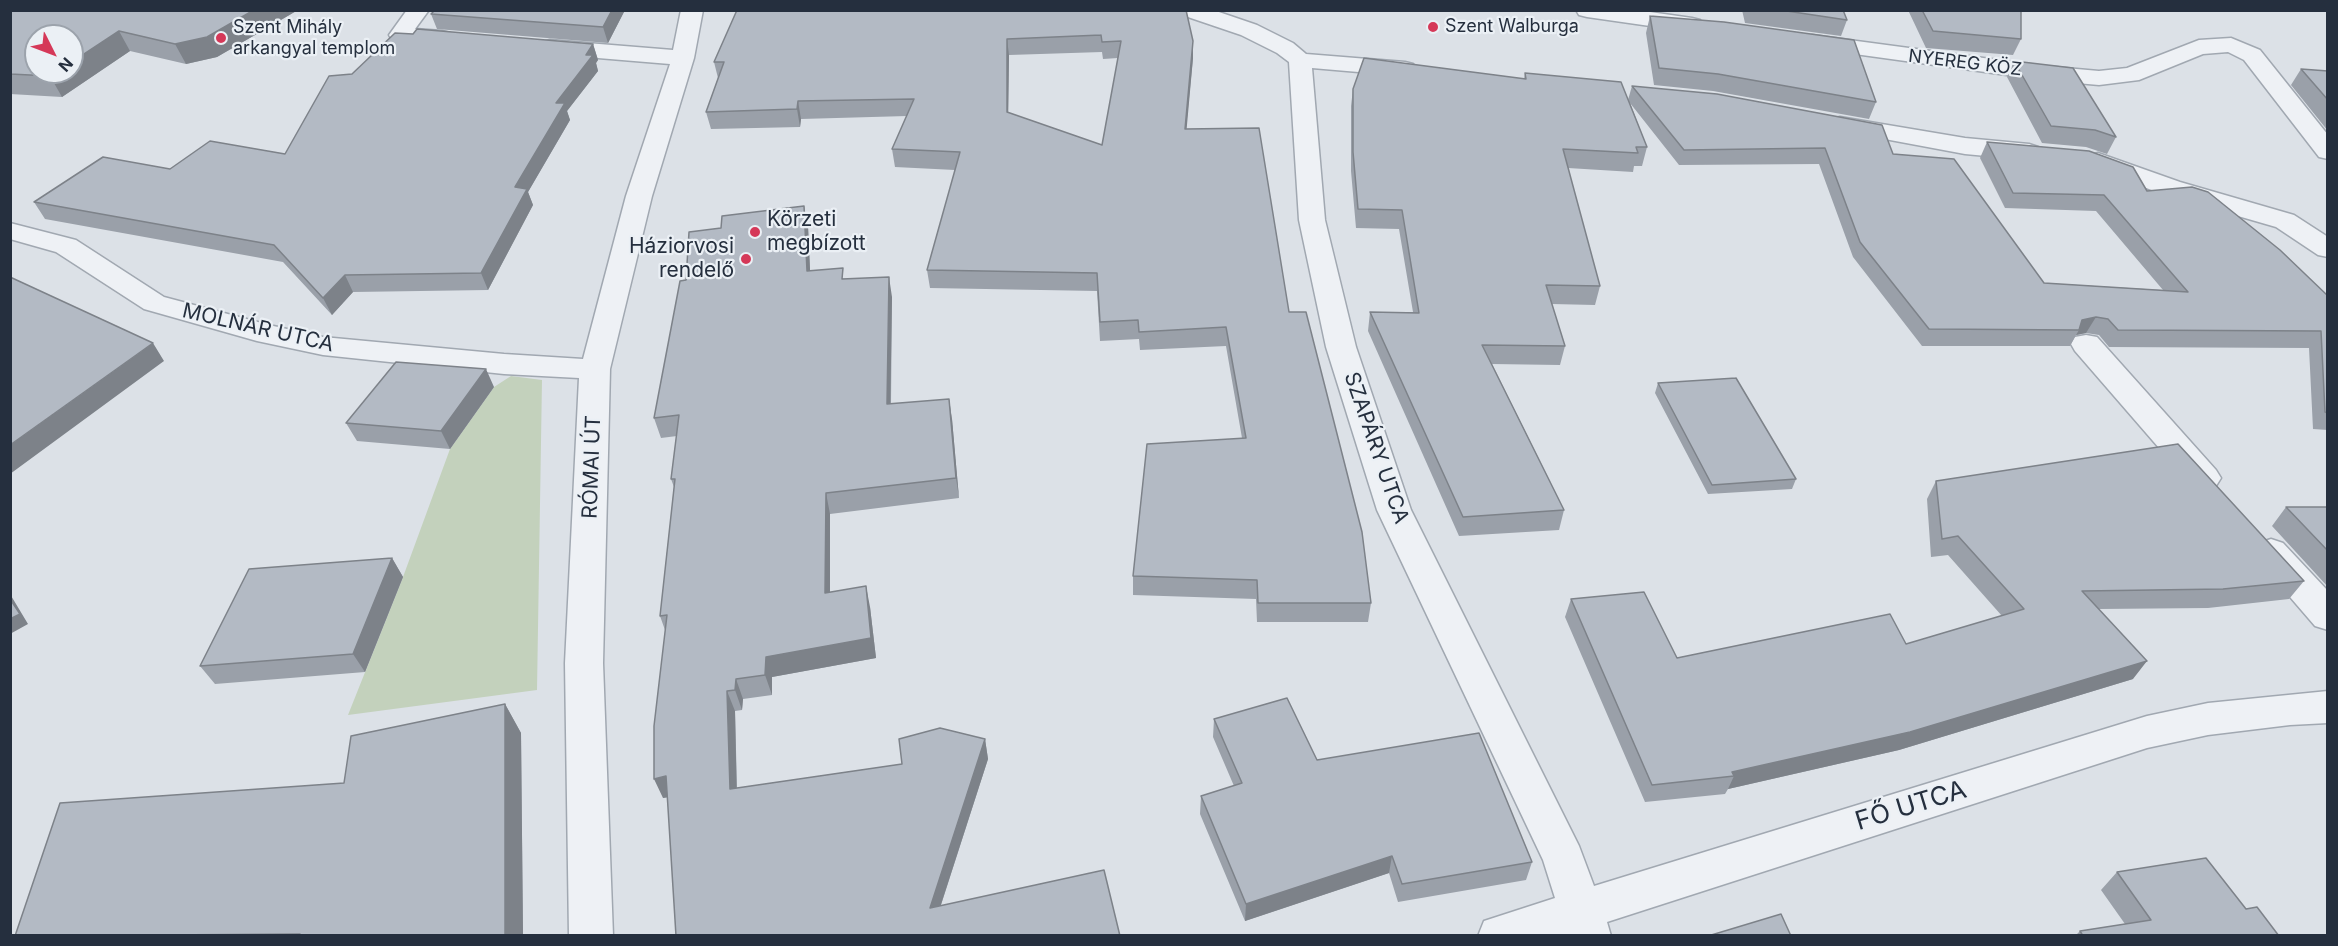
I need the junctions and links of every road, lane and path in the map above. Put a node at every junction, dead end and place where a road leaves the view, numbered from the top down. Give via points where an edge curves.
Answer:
1 (418, 10) edge
2 (692, 10) edge
3 (1190, 10) edge
4 (1587, 10) edge
5 (1716, 28) edge
6 (459, 40) edge
7 (1797, 40) edge
8 (530, 45) edge
9 (683, 58) junction
10 (1300, 60) junction
11 (1423, 70) edge
12 (1817, 119) edge
13 (2328, 152) edge
14 (10, 231) edge
15 (2328, 249) edge
16 (2086, 345) dead end
17 (596, 369) junction
18 (2227, 503) edge
19 (2251, 530) edge
20 (2328, 616) edge
21 (2328, 707) edge
22 (1585, 922) edge
23 (591, 936) edge
24 (1500, 936) edge

1 - 6 street via 400,35
2 - 9 street, RÓMAI ÚT
3 - 10 street via 1249,30
4 - 5 street
7 - 13 street, NYEREG KÖZ via 2099,78 2131,75 2199,47 2231,45 2252,55
8 - 9 street
9 - 17 street, RÓMAI ÚT via 639,196
10 - 11 street
10 - 22 street, SZAPÁRY UTCA via 1312,220 1341,347 1394,510 1564,859
12 - 15 street via 1965,146 2086,157 2171,188 2285,221
14 - 17 street, MOLNÁR UTCA via 66,246 154,303 267,334 323,346
16 - 18 street
17 - 23 street, RÓMAI ÚT via 584,663
19 - 20 street
21 - 22 street, FŐ UTCA via 2208,719 2147,732
22 - 24 street, FŐ UTCA

